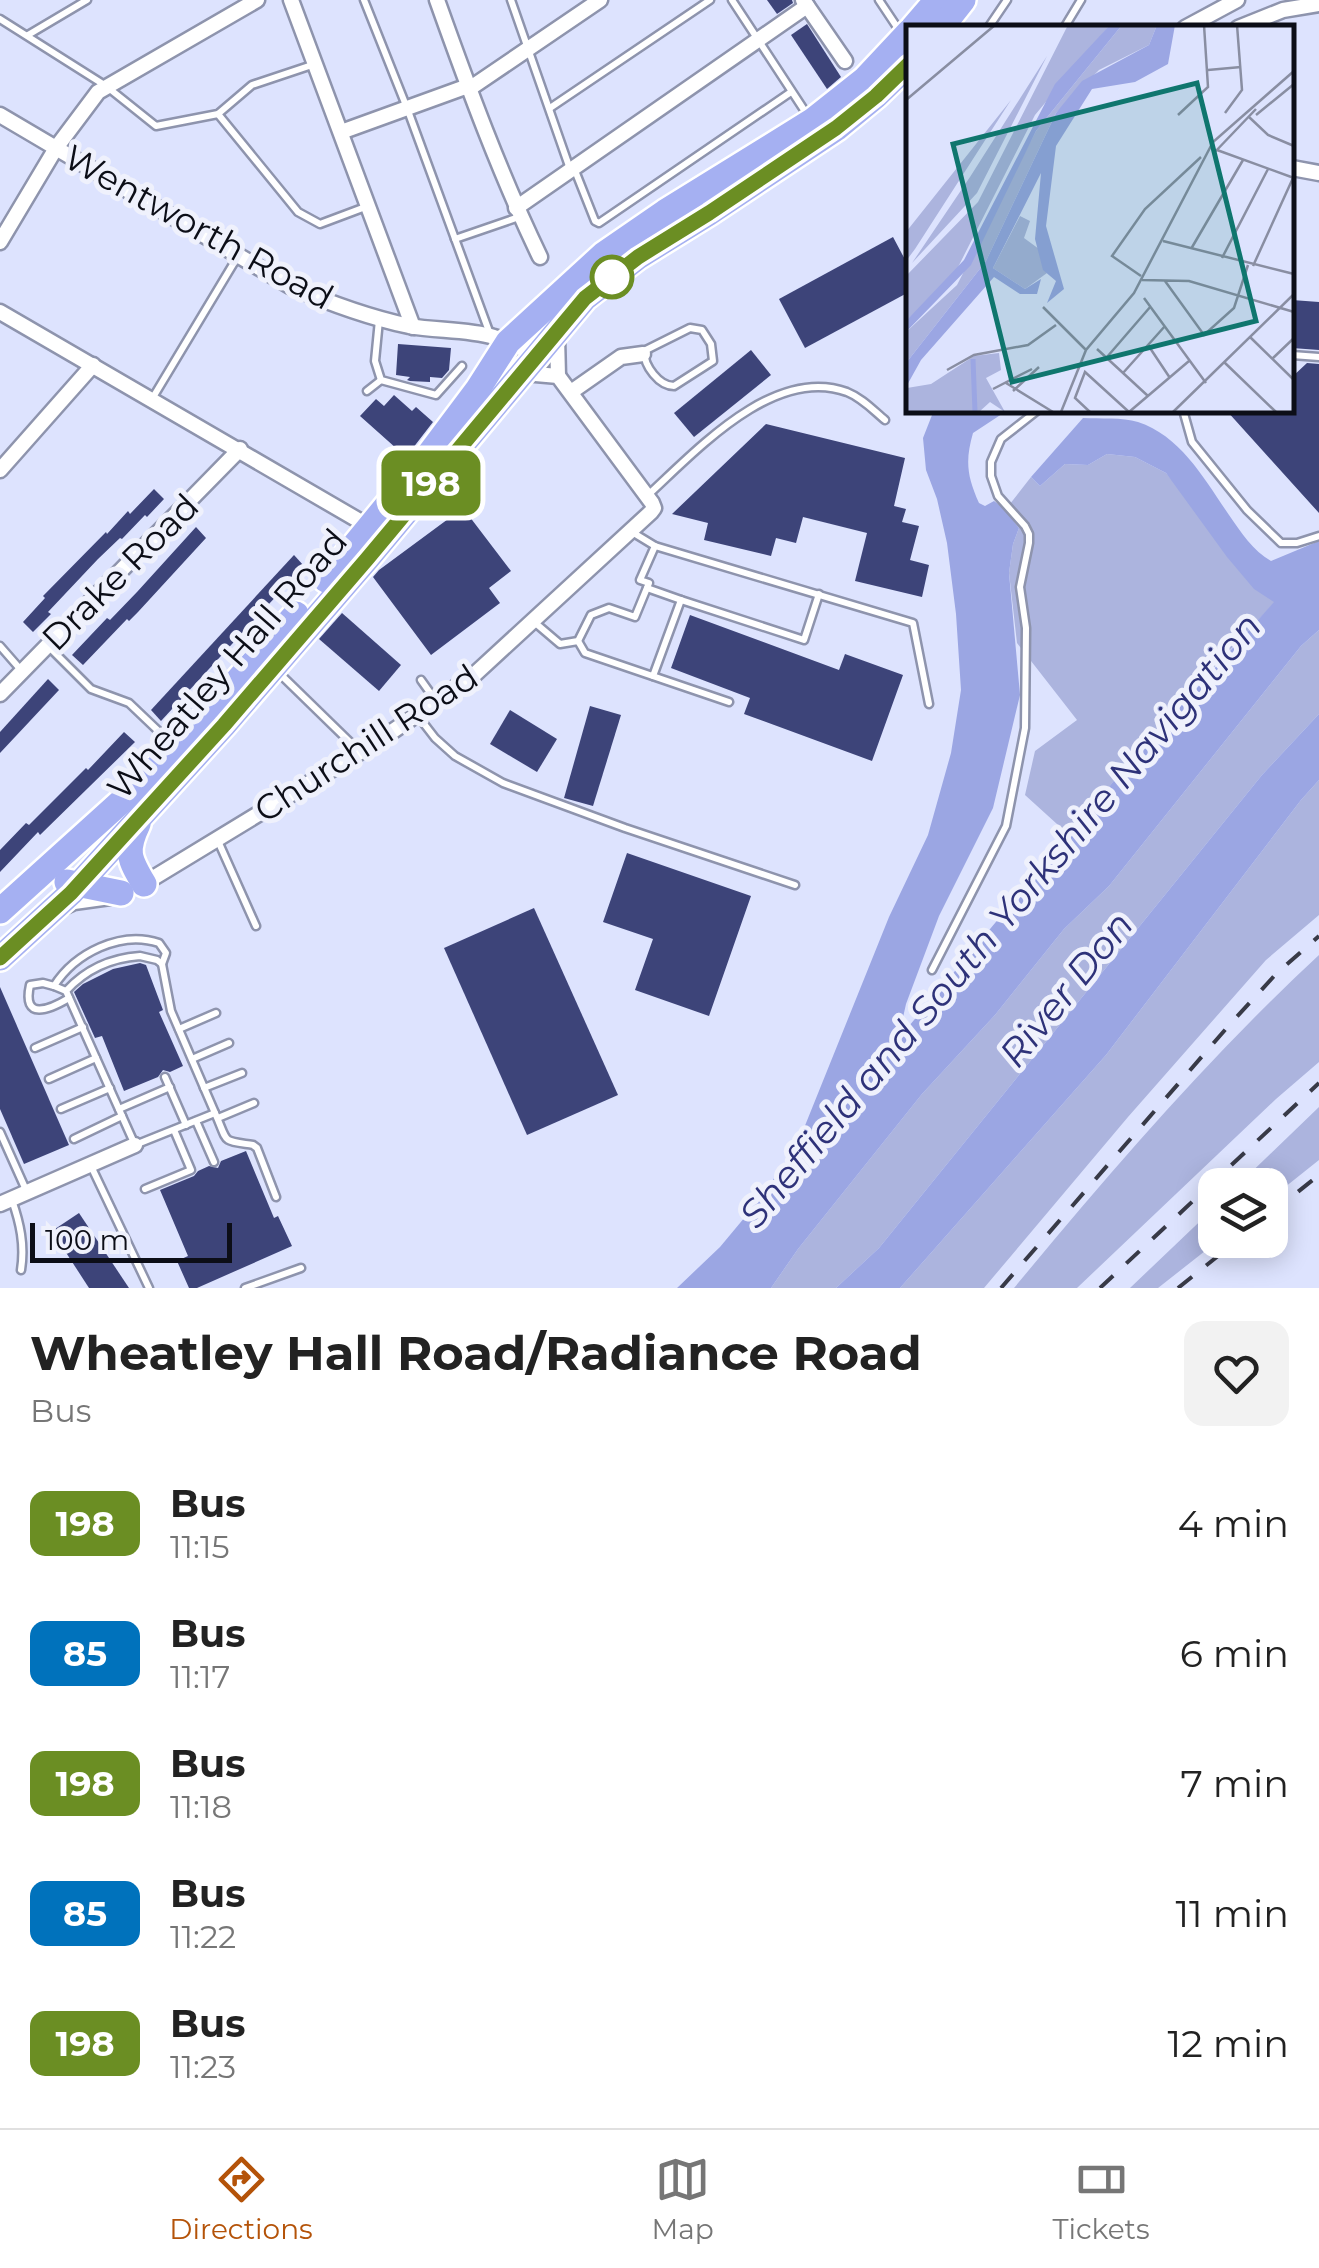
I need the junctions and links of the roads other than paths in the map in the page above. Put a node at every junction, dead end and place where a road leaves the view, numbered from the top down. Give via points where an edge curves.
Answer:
1 (88, 0) edge
2 (257, 0) edge
3 (364, 0) edge
4 (438, 0) edge
5 (511, 0) edge
6 (600, 0) edge
7 (710, 0) edge
8 (732, 0) edge
9 (880, 0) edge
10 (937, 0) edge
11 (963, 0) edge
12 (1006, 0) edge
13 (1082, 0) edge
14 (1236, 0) edge
15 (805, 3) edge
16 (1319, 4) edge
17 (294, 6) edge
18 (580, 6) edge
19 (0, 19) edge
20 (922, 25) edge
21 (943, 25) edge
22 (990, 25) edge
23 (1066, 25) edge
24 (1190, 25) edge
25 (1246, 25) edge
26 (27, 35) junction
27 (758, 40) junction
28 (906, 46) edge
29 (528, 50) junction
30 (906, 51) edge
31 (906, 53) edge
32 (845, 61) dead end
33 (316, 64) junction
34 (106, 86) junction
35 (469, 88) junction
36 (791, 92) junction
37 (407, 108) junction
38 (550, 108) junction
39 (218, 114) junction
40 (0, 115) edge
41 (812, 121) junction
42 (341, 132) junction
43 (56, 148) junction
44 (572, 168) junction
45 (1294, 168) edge
46 (1319, 173) edge
47 (368, 206) junction
48 (518, 212) junction
49 (455, 239) junction
50 (0, 242) edge
51 (238, 256) junction
52 (540, 257) dead end
53 (0, 312) edge
54 (380, 319) junction
55 (413, 326) junction
56 (557, 331) junction
57 (516, 351) junction
58 (643, 354) junction
59 (1294, 355) edge
60 (1319, 357) edge
61 (93, 366) junction
62 (462, 366) dead end
63 (558, 376) junction
64 (380, 380) junction
65 (367, 391) dead end
66 (572, 392) junction
67 (152, 400) junction
68 (1035, 412) edge
69 (1184, 412) edge
70 (885, 420) dead end
71 (240, 449) junction
72 (0, 470) edge
73 (650, 502) junction
74 (370, 527) junction
75 (631, 531) junction
76 (1319, 536) edge
77 (655, 546) junction
78 (647, 588) junction
79 (819, 594) junction
80 (680, 600) junction
81 (533, 621) junction
82 (578, 641) junction
83 (47, 645) junction
84 (0, 646) edge
85 (273, 667) junction
86 (22, 671) junction
87 (653, 676) junction
88 (421, 680) dead end
89 (0, 694) edge
90 (436, 702) junction
91 (729, 702) dead end
92 (929, 704) dead end
93 (417, 715) junction
94 (176, 748) junction
95 (360, 752) junction
96 (149, 807) junction
97 (218, 840) junction
98 (79, 883) junction
99 (794, 885) dead end
100 (133, 888) junction
101 (0, 912) edge
102 (41, 920) junction
103 (256, 926) dead end
104 (0, 958) edge
105 (162, 964) junction
106 (932, 970) dead end
107 (54, 986) junction
108 (68, 995) junction
109 (216, 1012) dead end
110 (82, 1027) junction
111 (179, 1029) junction
112 (229, 1044) dead end
113 (35, 1048) dead end
114 (96, 1058) junction
115 (192, 1059) junction
116 (242, 1073) dead end
117 (166, 1077) dead end
118 (49, 1079) dead end
119 (170, 1087) junction
120 (110, 1088) junction
121 (204, 1088) junction
122 (254, 1104) dead end
123 (61, 1109) dead end
124 (121, 1113) junction
125 (216, 1116) junction
126 (196, 1121) junction
127 (186, 1124) junction
128 (174, 1130) junction
129 (0, 1132) edge
130 (74, 1138) dead end
131 (136, 1146) junction
132 (214, 1162) dead end
133 (90, 1165) junction
134 (145, 1188) dead end
135 (27, 1192) junction
136 (276, 1197) dead end
137 (6, 1201) edge
138 (301, 1268) dead end
139 (20, 1270) dead end
140 (150, 1288) edge
141 (245, 1288) edge

1 - 26 lane
2 - 34 street
3 - 37 lane
4 - 35 street
5 - 29 lane
6 - 18 street
7 - 38 lane
8 - 27 lane
9 - 28 lane
10 - 20 highway, Wheatley Hall Road
11 - 21 highway
12 - 22 lane
13 - 23 lane
14 - 24 street
15 - 27 street
15 - 32 street
16 - 25 street
17 - 33 street
18 - 29 street
19 - 26 lane
26 - 34 lane
27 - 36 lane
27 - 44 street
29 - 35 street
29 - 38 lane
30 - 41 highway, Wheatley Hall Road
31 - 56 highway, Wheatley Hall Road via 876,96 836,128 606,280
33 - 39 lane via 252,85
33 - 42 street
34 - 39 lane via 156,126
34 - 43 street
35 - 37 street
35 - 48 street
36 - 41 lane
36 - 44 lane via 600,223
37 - 42 street
37 - 49 lane
38 - 44 lane
39 - 47 lane via 298,212 316,223
40 - 43 street, Wentworth Road
41 - 57 highway, Wheatley Hall Road via 604,254
42 - 47 street
43 - 50 street
43 - 51 street, Wentworth Road
44 - 48 street
45 - 46 street
47 - 55 street
48 - 49 lane
48 - 52 street
49 - 57 lane
51 - 54 street, Wentworth Road via 290,286
51 - 67 lane
53 - 61 street
54 - 55 street, Wentworth Road
54 - 64 lane
55 - 57 street, Wentworth Road
56 - 57 highway, Wheatley Hall Road
56 - 63 street
57 - 63 street, Wentworth Road
57 - 74 highway, Wheatley Hall Road
57 - 85 highway, Wheatley Hall Road
58 - 58 lane via 690,328 702,330 714,361 674,386 662,383
58 - 66 street via 621,358
59 - 60 lane
61 - 67 street
61 - 72 street
62 - 64 lane via 436,395
63 - 66 street
64 - 65 lane
66 - 73 street
67 - 71 street
68 - 106 lane via 1001,439 990,476 1029,534 1020,587 1025,728 1006,826
69 - 76 lane via 1192,442 1281,543
70 - 73 lane via 858,397 828,387 777,396 713,436
71 - 74 street
71 - 83 street, Drake Road
73 - 75 street, Churchill Road
74 - 94 highway, Wheatley Hall Road
75 - 77 lane
75 - 81 street, Churchill Road
77 - 78 lane via 640,580
77 - 79 lane
78 - 80 lane
78 - 82 lane via 636,617 609,608 591,615
79 - 80 lane via 804,640
79 - 92 lane via 913,622
80 - 87 lane
81 - 82 lane via 560,644
81 - 90 street, Churchill Road
82 - 87 lane via 584,653
83 - 86 street, Drake Road
83 - 94 lane via 91,689 129,703
84 - 86 lane
85 - 95 lane
85 - 96 highway, Wheatley Hall Road
86 - 89 street, Drake Road
87 - 91 lane
88 - 90 lane
90 - 93 street, Churchill Road
93 - 95 street, Churchill Road
93 - 99 lane via 455,756 504,782
94 - 101 highway, Wheatley Hall Road
95 - 97 street, Churchill Road
96 - 98 highway, Wheatley Hall Road
96 - 100 highway via 130,846
97 - 100 street, Churchill Road
97 - 103 lane
98 - 100 highway
98 - 101 highway via 39,888
98 - 102 highway, Wheatley Hall Road
100 - 102 street, Churchill Road via 74,902
102 - 104 highway, Wheatley Hall Road
105 - 107 lane via 166,953 159,943 108,944
105 - 108 lane via 140,956 118,959 95,967
105 - 111 lane
107 - 108 lane
107 - 108 lane via 30,985 29,1004 43,1010
108 - 110 lane
109 - 111 lane
110 - 113 lane
110 - 114 lane
111 - 115 lane
112 - 115 lane
114 - 118 lane
114 - 120 lane
115 - 121 lane
116 - 121 lane
117 - 119 lane
119 - 124 lane
119 - 127 lane
120 - 123 lane
120 - 124 lane
121 - 125 lane
122 - 125 lane
124 - 130 lane
124 - 131 lane
125 - 126 lane
125 - 136 lane via 232,1144 257,1148
126 - 127 lane
126 - 132 lane
127 - 128 lane
128 - 131 lane
128 - 134 lane via 191,1170
129 - 135 lane
131 - 133 street
133 - 135 street
133 - 140 lane
135 - 137 street
137 - 139 lane via 20,1225
138 - 141 lane

